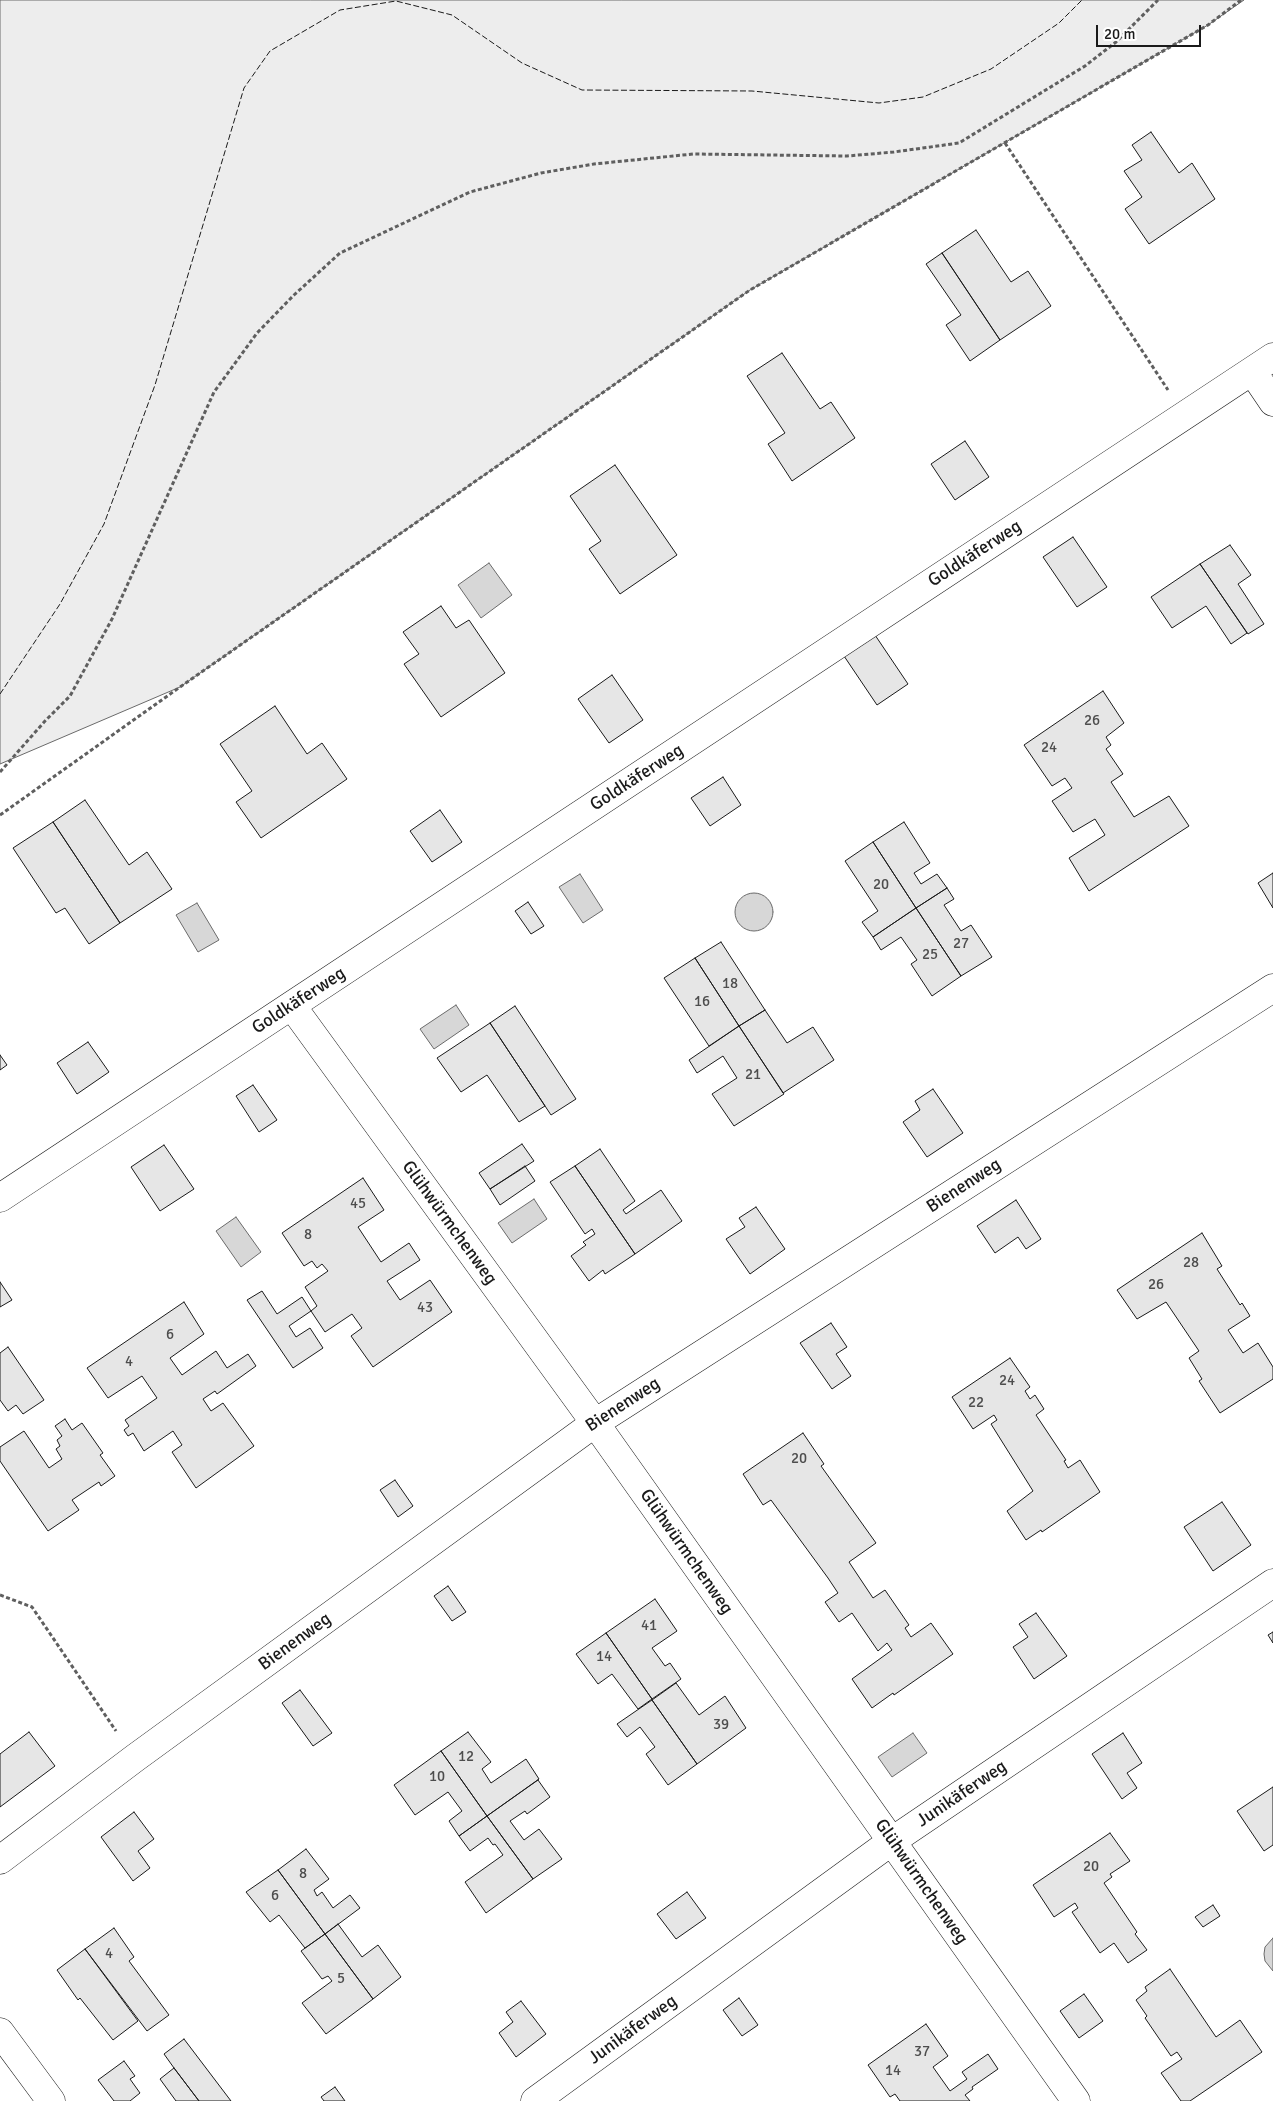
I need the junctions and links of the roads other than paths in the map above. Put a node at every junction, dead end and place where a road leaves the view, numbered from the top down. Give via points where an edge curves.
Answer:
1 (1262, 364) edge
2 (1273, 402) edge
3 (1273, 988) edge
4 (292, 1006) junction
5 (0, 1198) edge
6 (594, 1423) junction
7 (1273, 1583) edge
8 (892, 1840) junction
9 (0, 1860) edge
10 (0, 2032) edge
11 (50, 2101) edge
12 (535, 2101) edge
13 (1076, 2101) edge

1 - 2 street
1 - 4 street, Goldkäferweg
3 - 6 street, Bienenweg
4 - 5 street, Goldkäferweg
4 - 6 street, Glühwürmchenweg
6 - 8 street, Glühwürmchenweg
6 - 9 street, Bienenweg via 134,1758
7 - 8 street, Junikäferweg
8 - 12 street, Junikäferweg
8 - 13 street, Glühwürmchenweg
10 - 11 street

